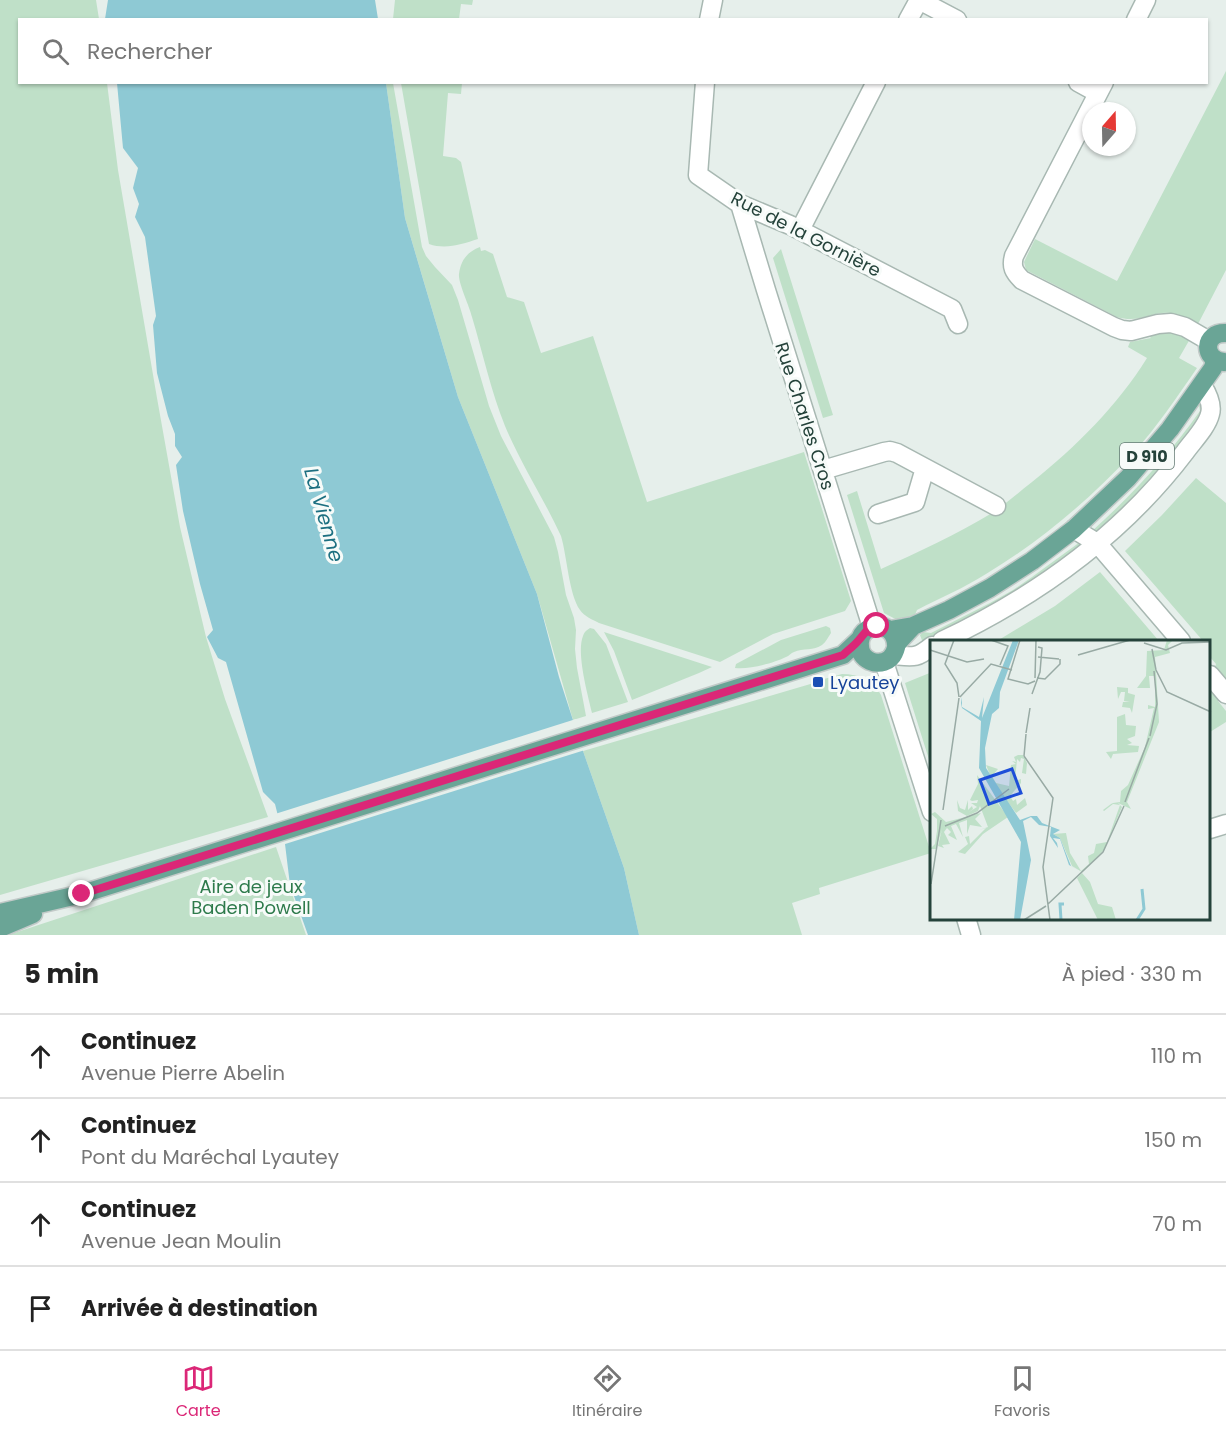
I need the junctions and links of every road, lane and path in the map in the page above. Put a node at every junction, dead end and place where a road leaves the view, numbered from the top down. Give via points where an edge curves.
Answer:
1 (919, 0) edge
2 (1146, 0) edge
3 (910, 18) edge
4 (953, 18) edge
5 (1137, 18) edge
6 (705, 84) edge
7 (875, 84) edge
8 (1086, 84) edge
9 (1101, 88) edge
10 (740, 204) junction
11 (800, 230) junction
12 (958, 324) dead end
13 (1221, 334) edge
14 (1221, 361) edge
15 (1202, 385) junction
16 (925, 468) junction
17 (823, 470) junction
18 (996, 506) dead end
19 (878, 514) dead end
20 (1074, 529) junction
21 (1097, 543) junction
22 (944, 640) edge
23 (1180, 640) edge
24 (880, 645) junction
25 (930, 647) edge
26 (930, 806) edge
27 (1226, 824) edge
28 (1211, 828) edge
29 (82, 894) junction
30 (0, 913) edge
31 (967, 920) edge
32 (0, 928) edge
33 (971, 935) edge

1 - 3 street
1 - 4 street
2 - 5 street
6 - 10 street, Rue de la Gornière via 698,175
7 - 11 street
8 - 9 street
9 - 13 street via 1014,256 1015,274 1113,327 1131,331 1171,323
10 - 11 street, Rue de la Gornière
10 - 17 street, Rue Charles Cros
11 - 12 street, Rue de la Gornière via 952,309
13 - 14 main road via 1208,348
14 - 15 main road, D 910
15 - 20 main road, D 910 via 1128,478
15 - 21 street via 1211,407 1208,421 1146,497
16 - 17 street via 890,451
16 - 18 street
16 - 19 street via 915,502
17 - 24 street, Rue Charles Cros
20 - 21 street
20 - 24 main road, D 910 via 990,588
21 - 22 street via 1022,598
21 - 23 street
24 - 25 street via 911,657
24 - 26 street, Rue Charles Cros
24 - 29 main road
27 - 28 street
29 - 30 main road
29 - 32 main road
31 - 33 street

